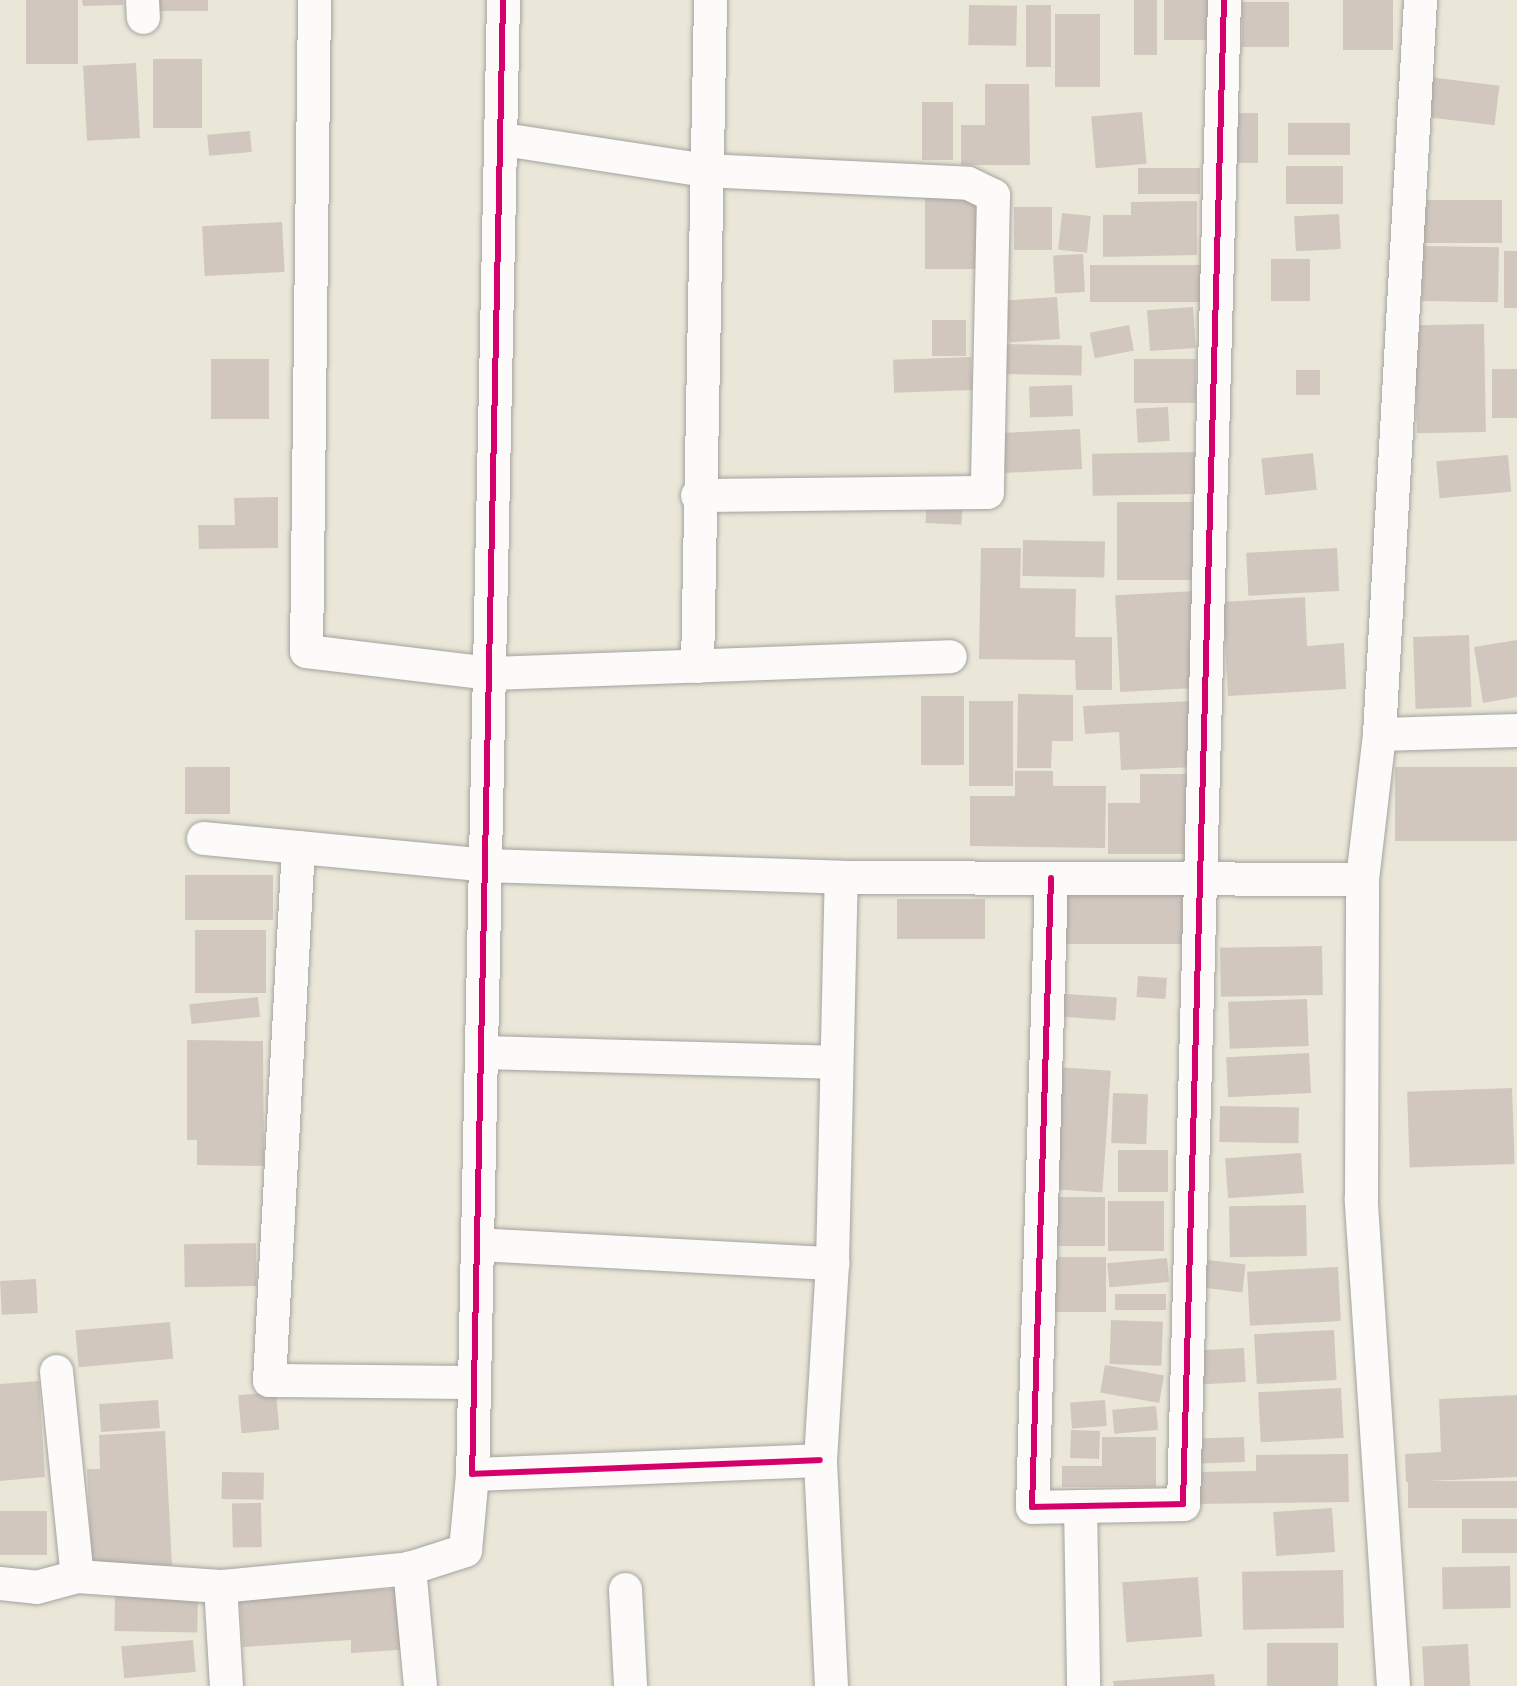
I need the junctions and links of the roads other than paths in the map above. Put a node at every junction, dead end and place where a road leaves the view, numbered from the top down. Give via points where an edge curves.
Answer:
1 (314, 0) edge
2 (504, 0) edge
3 (710, 0) edge
4 (1224, 0) edge
5 (1420, 0) edge
6 (503, 138) junction
7 (705, 170) junction
8 (697, 495) junction
9 (950, 656) dead end
10 (697, 666) junction
11 (491, 673) junction
12 (1517, 730) edge
13 (1379, 734) junction
14 (203, 838) dead end
15 (298, 847) junction
16 (487, 865) junction
17 (841, 877) junction
18 (1051, 878) junction
19 (1199, 879) junction
20 (1362, 879) junction
21 (482, 1052) junction
22 (833, 1062) junction
23 (477, 1245) junction
24 (832, 1263) junction
25 (56, 1371) dead end
26 (474, 1382) junction
27 (820, 1460) junction
28 (472, 1474) junction
29 (1080, 1506) junction
30 (409, 1568) junction
31 (77, 1576) junction
32 (0, 1583) edge
33 (220, 1586) junction
34 (625, 1589) dead end
35 (226, 1686) edge
36 (420, 1686) edge
37 (630, 1686) edge
38 (831, 1686) edge
39 (1083, 1686) edge
40 (1393, 1686) edge

1 - 11 street via 306,651
2 - 6 street
3 - 7 street
4 - 19 street
5 - 13 street
6 - 7 street
6 - 11 street
7 - 8 street
7 - 8 street via 968,183 993,195 988,480 987,492
8 - 10 street
9 - 10 street
10 - 11 street
11 - 16 street
12 - 13 street
13 - 20 street
14 - 15 street
15 - 16 street
15 - 26 street via 269,1380
16 - 17 street
16 - 21 street
17 - 18 street
17 - 22 street
18 - 19 street
18 - 29 street via 1032,1507
19 - 20 street
19 - 29 street via 1182,1504
20 - 40 street via 1361,1198
21 - 22 street
21 - 23 street
22 - 24 street
23 - 24 street
23 - 26 street
24 - 27 street
25 - 31 street
26 - 28 street
27 - 28 street
27 - 38 street
28 - 30 street via 465,1550
29 - 39 street
30 - 33 street
30 - 36 street
31 - 32 street via 36,1587
31 - 33 street
33 - 35 street
34 - 37 street

